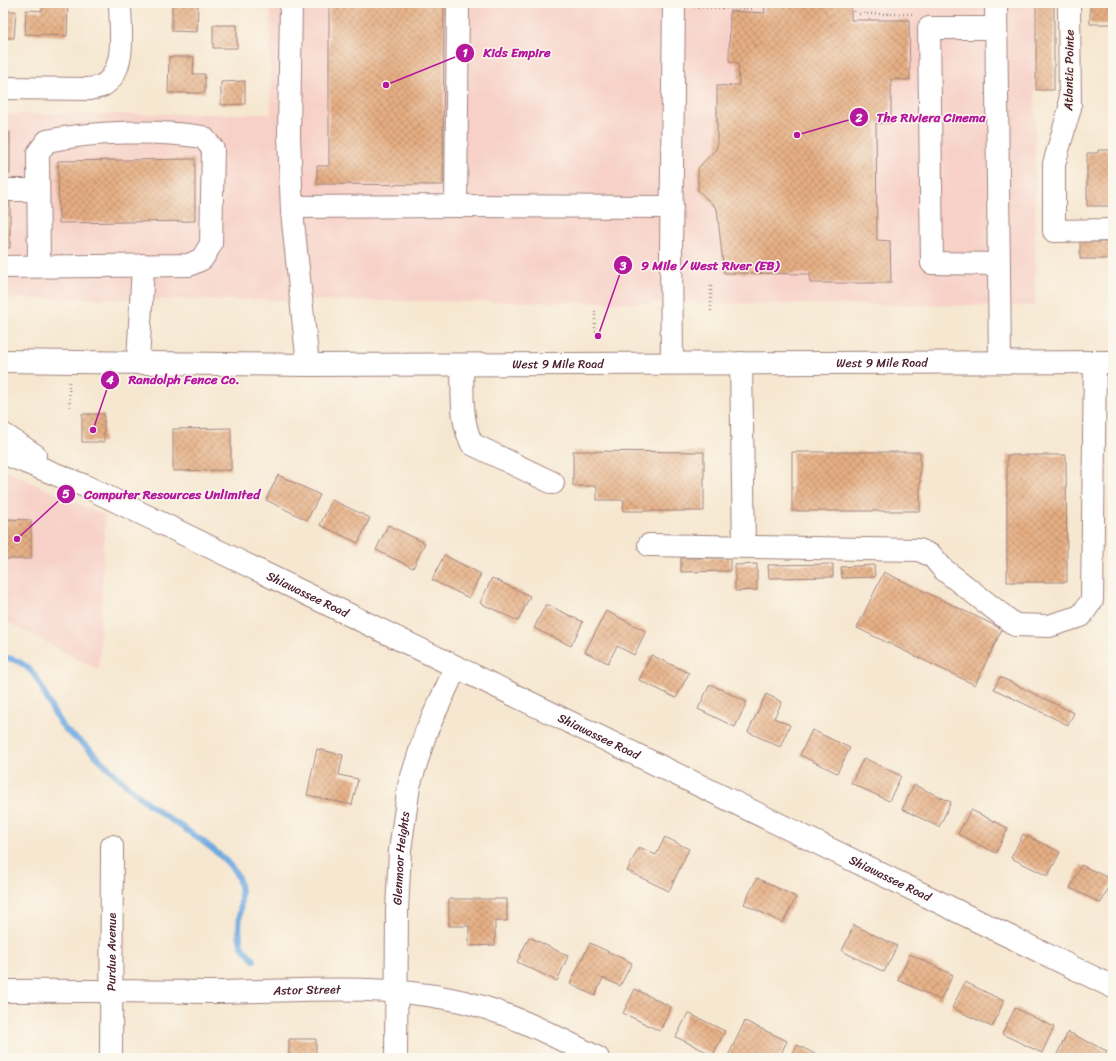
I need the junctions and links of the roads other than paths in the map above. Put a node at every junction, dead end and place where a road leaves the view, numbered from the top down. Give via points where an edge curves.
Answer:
1 (120, 3) edge
2 (290, 3) edge
3 (458, 3) edge
4 (996, 3) edge
5 (1069, 3) edge
6 (674, 5) edge
7 (996, 28) junction
8 (3, 88) edge
9 (3, 190) edge
10 (38, 190) junction
11 (456, 206) junction
12 (292, 207) junction
13 (672, 207) junction
14 (1113, 230) edge
15 (999, 264) junction
16 (143, 265) junction
17 (39, 266) junction
18 (3, 267) edge
19 (3, 360) edge
20 (1000, 362) junction
21 (1104, 362) edge
22 (138, 363) junction
23 (672, 363) junction
24 (741, 363) junction
25 (308, 365) junction
26 (462, 365) junction
27 (3, 434) edge
28 (3, 452) edge
29 (553, 483) dead end
30 (85, 486) junction
31 (649, 544) dead end
32 (744, 545) junction
33 (456, 668) junction
34 (112, 846) dead end
35 (1113, 987) edge
36 (112, 990) junction
37 (3, 991) edge
38 (398, 992) junction
39 (111, 1058) edge
40 (396, 1058) edge
41 (598, 1058) edge

1 - 8 street via 118,65 112,76 101,86 89,89
2 - 12 street via 289,135
3 - 11 street
4 - 7 street
5 - 14 street, Atlantic Pointe via 1070,108 1054,164 1054,231
6 - 13 street
7 - 15 street
7 - 15 street via 929,28 932,263
9 - 10 street
10 - 16 street via 38,152 48,141 74,135 177,133 203,137 213,149 211,244 202,259 189,264
10 - 17 street
11 - 12 street
11 - 13 street
12 - 25 street
13 - 23 street
15 - 20 street
16 - 17 street
16 - 22 street
17 - 18 street
19 - 22 street, West 9 Mile Road
20 - 21 street, West 9 Mile Road
20 - 24 street, West 9 Mile Road
21 - 32 street via 1092,600 1081,616 1049,626 1015,625 943,569 932,556 919,550
22 - 25 street, West 9 Mile Road
23 - 24 street, West 9 Mile Road
23 - 26 street, West 9 Mile Road
24 - 32 street
25 - 26 street, West 9 Mile Road
26 - 29 street via 464,422 472,444
27 - 30 street, Shiawassee Road
28 - 30 street, Shiawassee Road
30 - 33 street, Shiawassee Road
31 - 32 street
33 - 35 street, Shiawassee Road
33 - 38 street, Glenmoor Heights via 426,732 409,786 400,850 397,911
34 - 36 street, Purdue Avenue
36 - 37 street, Astor Street
36 - 38 street, Astor Street
36 - 39 street, Purdue Avenue
38 - 40 street, Glenmoor Heights
38 - 41 street, Astor Street via 452,999 499,1013 526,1023

